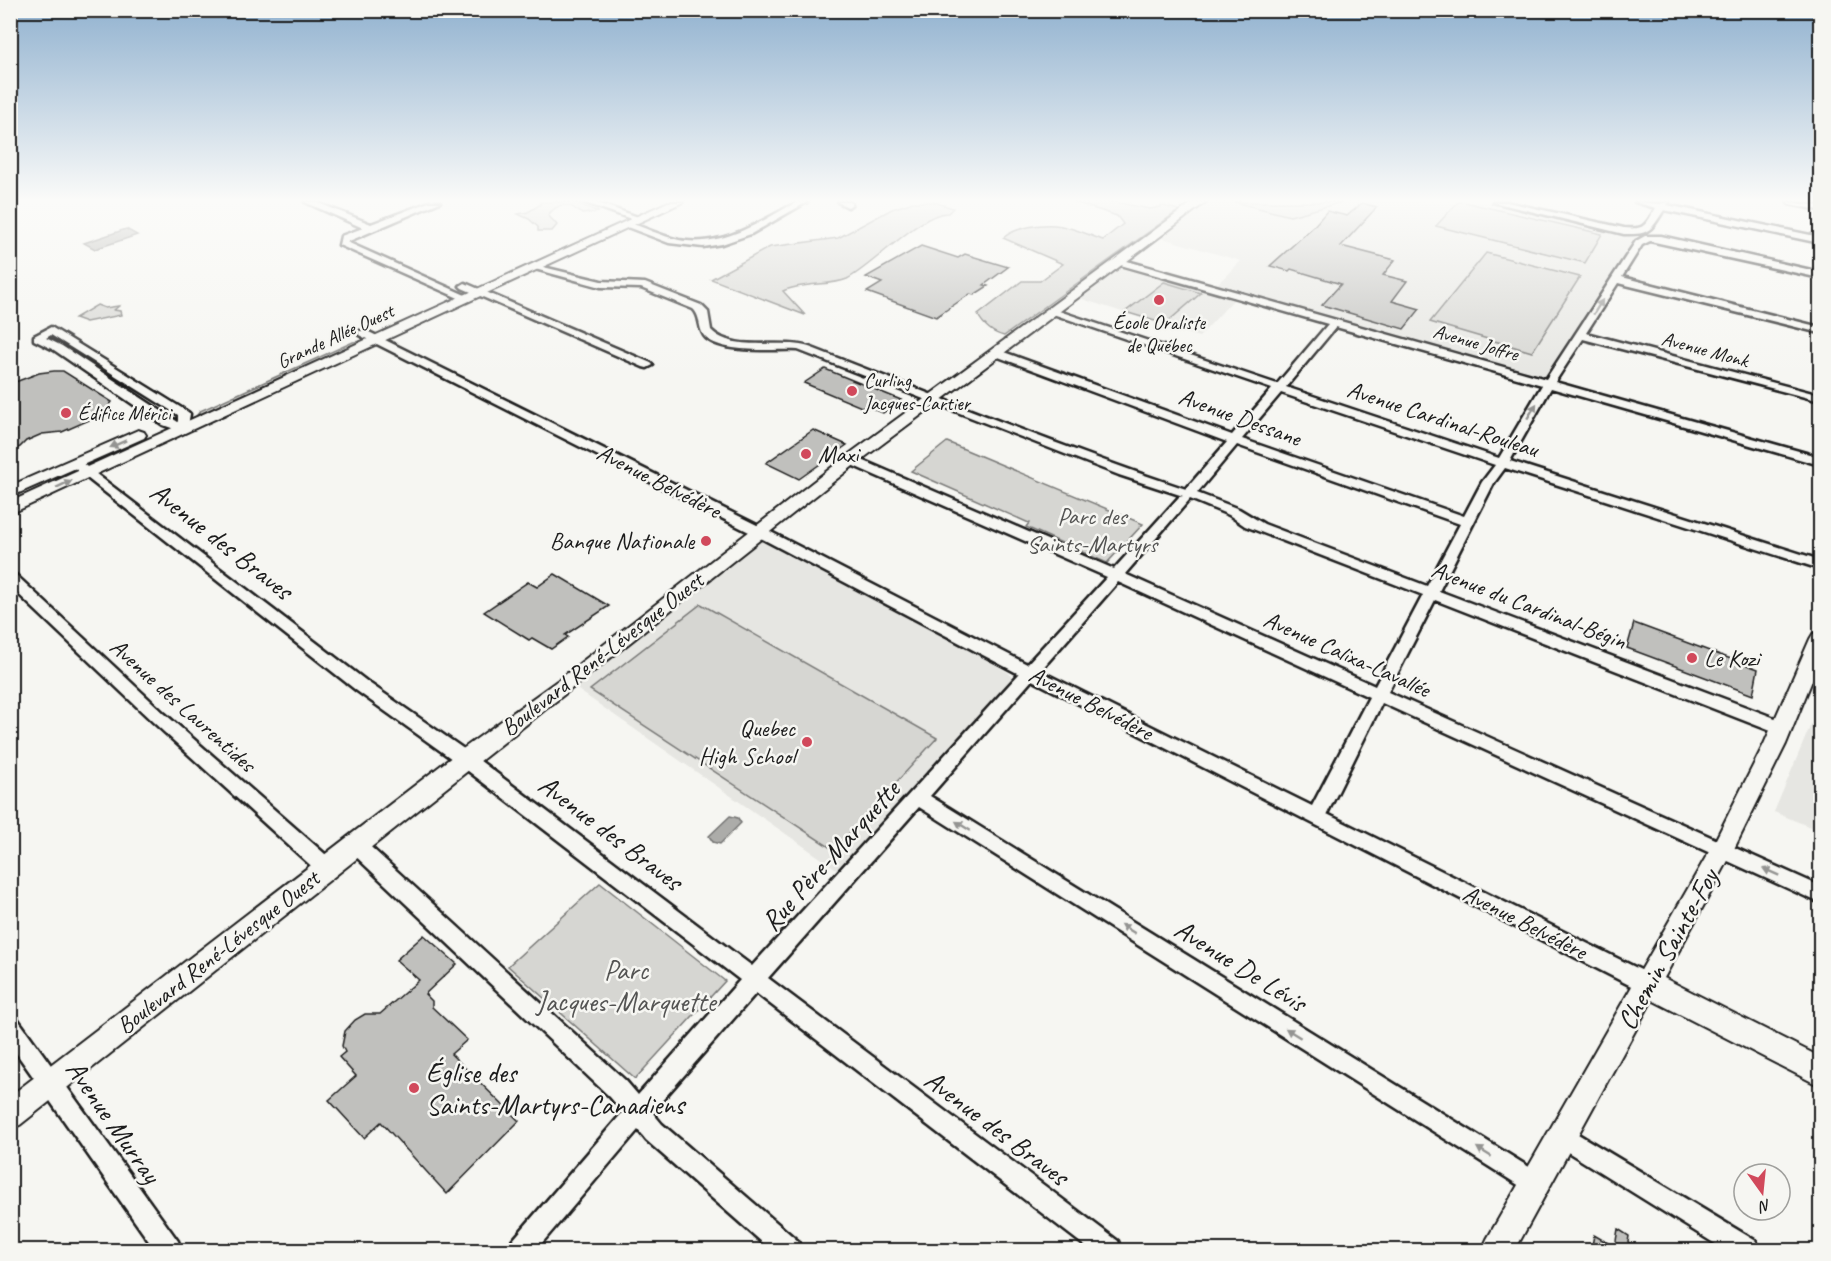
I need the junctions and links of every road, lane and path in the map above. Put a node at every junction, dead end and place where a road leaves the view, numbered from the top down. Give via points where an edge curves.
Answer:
1 (386, 261) edge
2 (533, 261) edge
3 (550, 261) edge
4 (1628, 261) edge
5 (1761, 261) edge
6 (1120, 262) joint
7 (538, 267) junction
8 (1821, 274) edge
9 (1616, 279) junction
10 (462, 292) junction
11 (480, 292) junction
12 (1052, 312) junction
13 (1335, 322) junction
14 (1821, 330) edge
15 (1580, 335) junction
16 (370, 337) junction
17 (997, 353) junction
18 (647, 365) dead end
19 (1551, 384) junction
20 (1279, 389) junction
21 (1821, 398) edge
22 (935, 400) junction
23 (183, 421) junction
24 (167, 422) junction
25 (1237, 439) junction
26 (851, 460) junction
27 (1821, 461) edge
28 (1503, 462) junction
29 (74, 463) junction
30 (86, 474) junction
31 (10, 492) edge
32 (1186, 497) junction
33 (10, 508) edge
34 (1468, 522) junction
35 (760, 532) junction
36 (1821, 565) edge
37 (10, 577) edge
38 (1114, 577) junction
39 (1432, 592) junction
40 (1821, 639) edge
41 (1031, 673) junction
42 (1378, 695) junction
43 (1782, 728) junction
44 (465, 759) junction
45 (917, 797) junction
46 (1316, 817) junction
47 (355, 844) junction
48 (1722, 850) junction
49 (326, 867) junction
50 (1821, 895) edge
51 (754, 980) junction
52 (1648, 984) junction
53 (10, 1025) edge
54 (1821, 1072) edge
55 (51, 1084) junction
56 (638, 1111) junction
57 (10, 1115) edge
58 (1563, 1136) junction
59 (1534, 1183) junction
60 (169, 1251) edge
61 (521, 1251) edge
62 (789, 1251) edge
63 (1109, 1251) edge
64 (1498, 1251) edge
65 (1747, 1251) edge

1 - 10 street
2 - 10 main road, Grande Allée Ouest
3 - 7 main road, Grande Allée Ouest
4 - 9 street
5 - 8 street
6 - 12 main road, Boulevard René-Lévesque Ouest
6 - 13 street, Avenue Joffre
7 - 11 main road, Grande Allée Ouest
7 - 22 street, Avenue du Cardinal-Bégin via 601,284 642,285 697,307 703,312 706,332 714,339 732,346 800,347
9 - 14 street
15 -> 9 street
10 - 11 main road, Grande Allée Ouest
10 - 16 main road, Grande Allée Ouest
11 - 18 street
12 - 17 main road, Boulevard René-Lévesque Ouest
12 - 20 street, Avenue Cardinal-Rouleau
13 - 19 street, Avenue Joffre
13 - 20 street, Rue Père-Marquette
15 - 19 street
15 - 21 street, Avenue Monk
16 - 23 main road, Grande Allée Ouest
16 - 35 street, Avenue Belvédère
17 - 22 main road, Boulevard René-Lévesque Ouest
17 - 25 street, Avenue Dessane
19 - 27 street, Avenue Joffre
28 -> 19 street
20 - 25 street, Rue Père-Marquette
20 - 28 street, Avenue Cardinal-Rouleau
22 - 26 main road, Boulevard René-Lévesque Ouest
22 - 32 street, Avenue du Cardinal-Bégin via 1123,472 1144,484
23 - 24 main road, Grande Allée Ouest
23 - 24 street via 51,330 38,338 65,352
23 - 30 main road, Grande Allée Ouest
24 -> 29 main road, Grande Allée Ouest
25 - 32 street, Rue Père-Marquette
25 - 34 street, Avenue Dessane
26 - 35 main road, Boulevard René-Lévesque Ouest
26 - 38 street, Avenue Calixa-Lavallée
28 - 34 street
28 - 36 street, Avenue Cardinal-Rouleau
29 - 30 street, Avenue des Braves
29 - 31 main road, Grande Allée Ouest
33 -> 30 main road, Grande Allée Ouest
30 - 44 street, Avenue des Braves via 363,687
32 - 38 street, Rue Père-Marquette
32 - 39 street, Avenue du Cardinal-Bégin via 1228,517
34 - 39 street
35 - 41 street, Avenue Belvédère
35 - 44 main road, Boulevard René-Lévesque Ouest
37 - 49 street, Avenue des Laurentides via 159,718
38 - 41 street, Rue Père-Marquette
38 - 42 street, Avenue Calixa-Lavallée
39 - 42 street
39 - 43 street, Avenue du Cardinal-Bégin
40 - 43 main road, Chemin Sainte-Foy
41 - 45 street, Rue Père-Marquette
41 - 46 street, Avenue Belvédère
42 - 46 street
42 - 48 street, Avenue Calixa-Lavallée
43 - 48 main road, Chemin Sainte-Foy
44 - 47 main road, Boulevard René-Lévesque Ouest
44 - 51 street, Avenue des Braves
45 - 51 street, Rue Père-Marquette
59 -> 45 street, Avenue De Lévis
46 - 52 street, Avenue Belvédère
47 - 49 main road, Boulevard René-Lévesque Ouest
47 - 56 street
50 -> 48 street, Avenue Calixa-Lavallée
48 - 52 main road, Chemin Sainte-Foy
49 - 55 main road, Boulevard René-Lévesque Ouest
51 - 56 street, Rue Père-Marquette
51 - 63 street, Avenue des Braves
52 - 54 main road, Avenue Belvédère
52 - 58 main road, Chemin Sainte-Foy
53 - 55 street, Avenue Murray
55 - 57 main road, Boulevard René-Lévesque Ouest
55 - 60 street, Avenue Murray
56 - 61 street, Rue Père-Marquette
56 - 62 street via 654,1132
58 - 59 main road, Chemin Sainte-Foy
58 - 65 street
59 - 64 main road, Chemin Sainte-Foy

